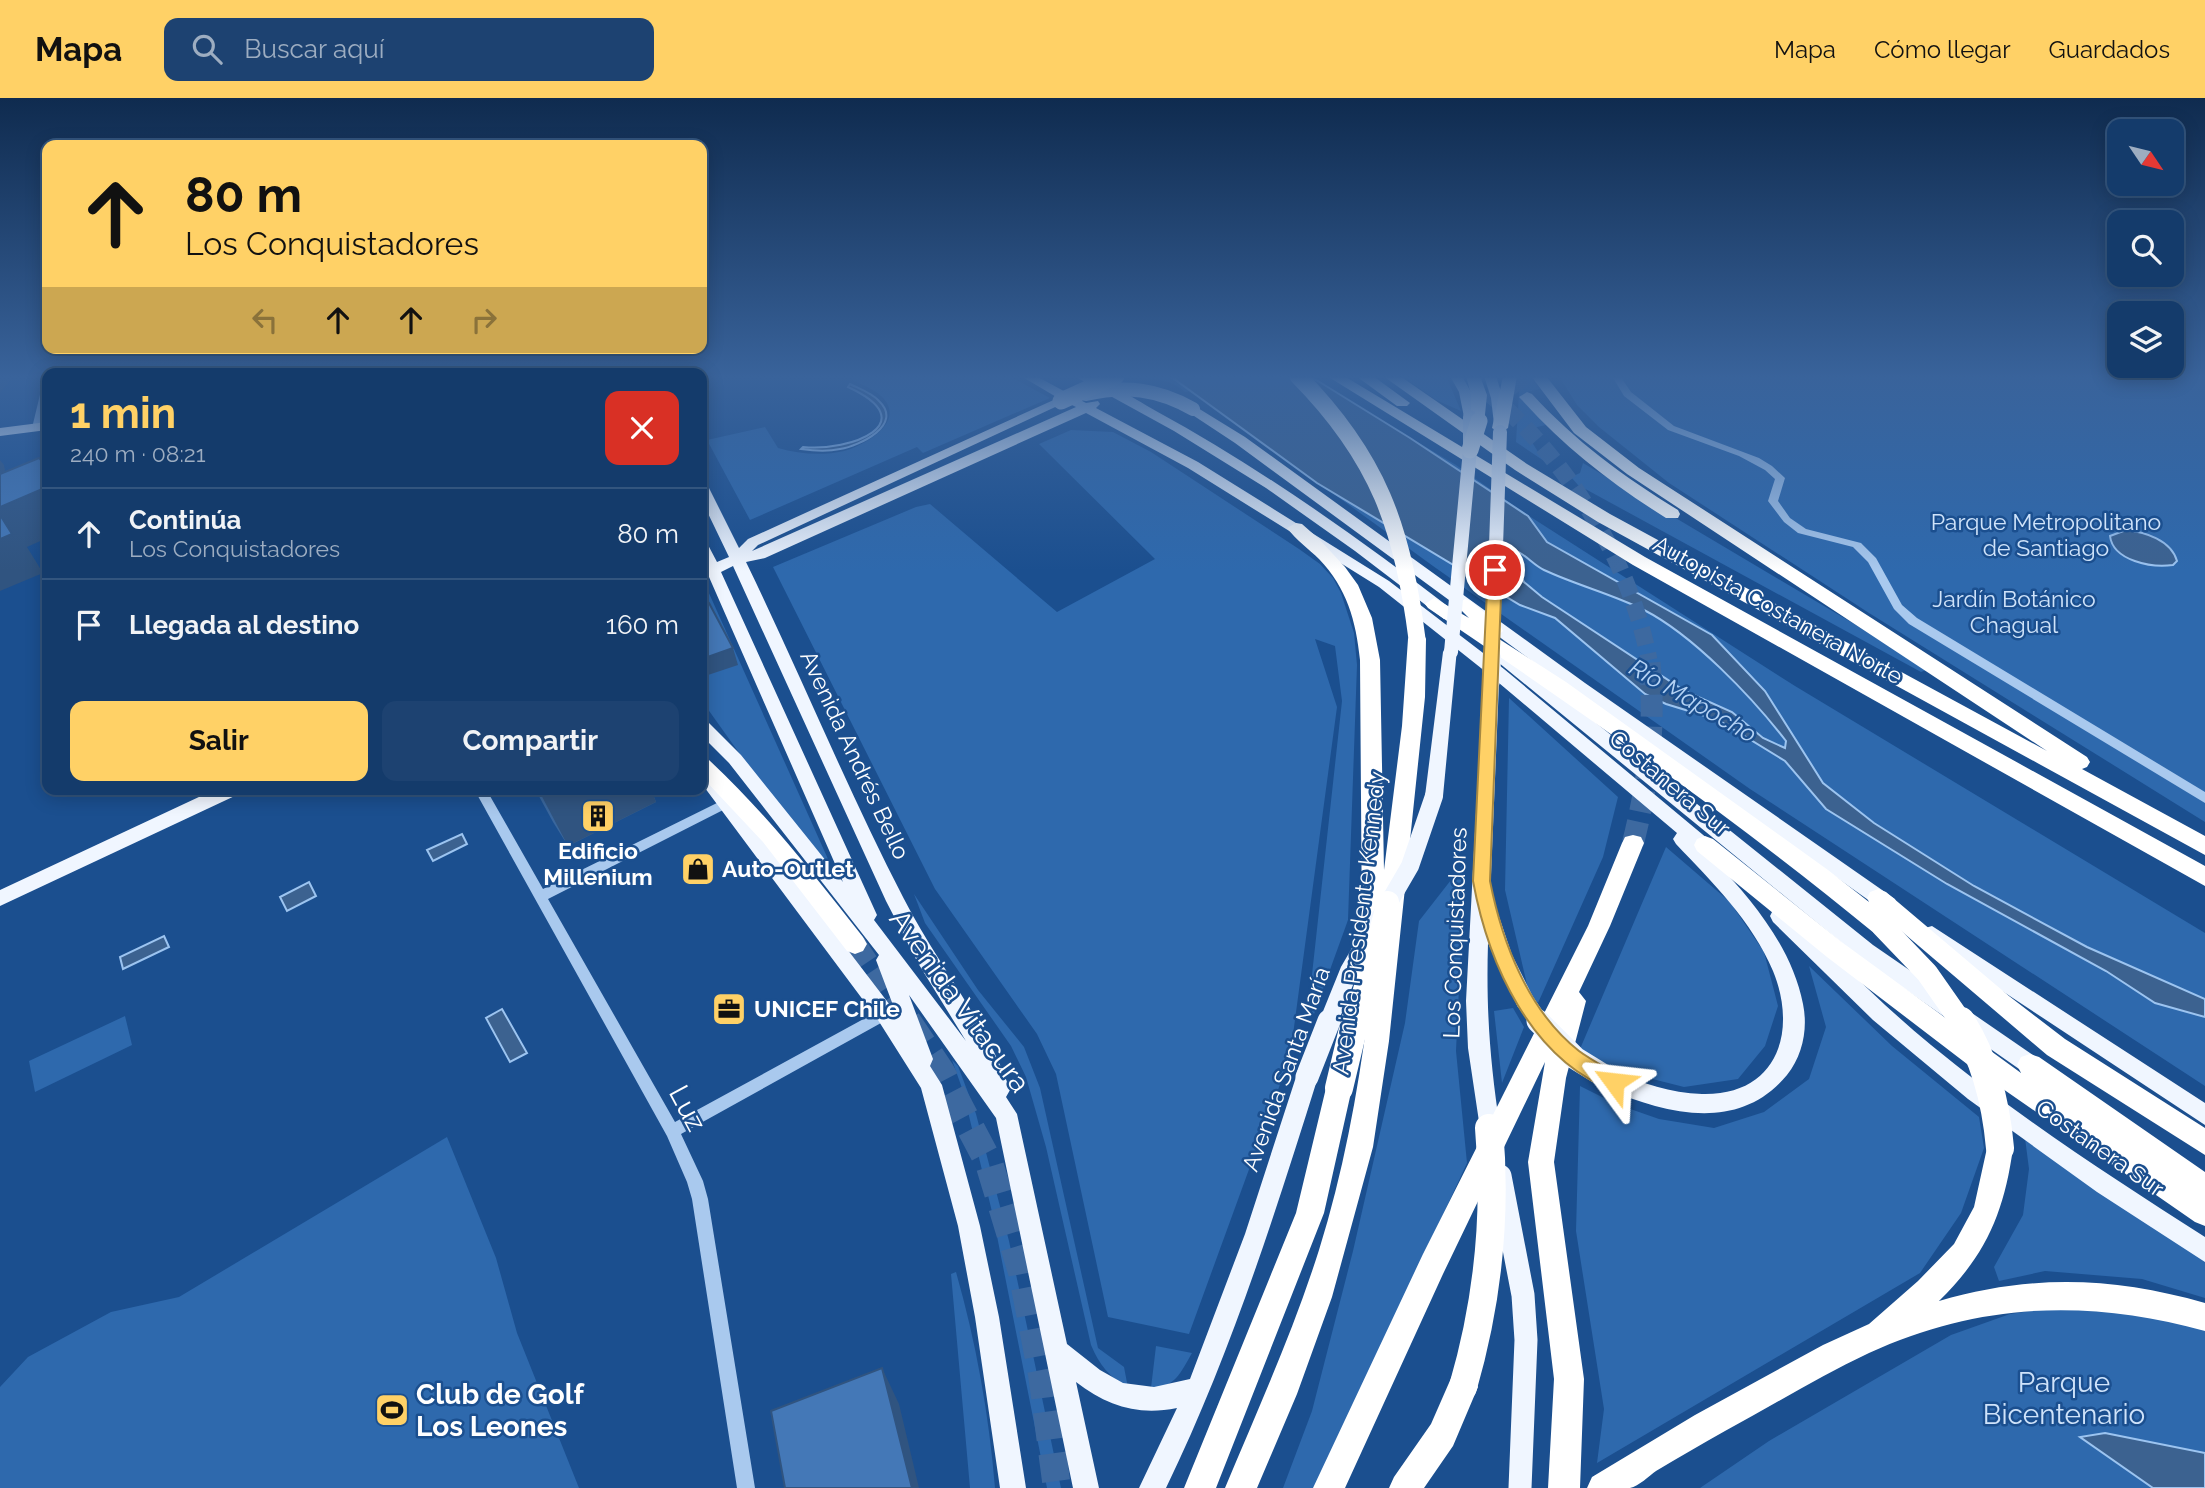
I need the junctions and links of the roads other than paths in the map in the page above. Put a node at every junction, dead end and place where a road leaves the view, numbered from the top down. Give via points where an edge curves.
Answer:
1 (974, 441) edge
2 (1012, 441) edge
3 (1149, 441) edge
4 (1200, 441) edge
5 (1241, 441) edge
6 (1351, 441) edge
7 (1439, 441) edge
8 (1451, 441) edge
9 (1470, 441) edge
10 (1483, 441) edge
11 (1500, 441) edge
12 (1569, 441) edge
13 (1592, 441) edge
14 (1706, 441) edge
15 (1469, 450) joint
16 (1511, 485) junction
17 (707, 498) edge
18 (1296, 528) junction
19 (738, 558) junction
20 (707, 572) edge
21 (1434, 604) junction
22 (1465, 605) junction
23 (1851, 614) junction
24 (1559, 687) junction
25 (707, 731) edge
26 (707, 770) edge
27 (707, 779) edge
28 (1631, 786) junction
29 (220, 795) edge
30 (483, 795) edge
31 (2205, 799) edge
32 (725, 804) junction
33 (1633, 843) tunnel mouth
34 (1704, 845) junction
35 (2205, 845) edge
36 (2205, 877) edge
37 (1481, 881) junction
38 (1, 895) edge
39 (542, 896) junction
40 (1878, 898) junction
41 (1388, 902) junction
42 (1600, 926) junction
43 (878, 940) junction
44 (855, 944) tunnel mouth
45 (885, 1014) junction
46 (1377, 1040) junction
47 (2030, 1065) junction
48 (931, 1085) junction
49 (1006, 1114) junction
50 (2205, 1115) edge
51 (1489, 1128) junction
52 (672, 1131) junction
53 (2205, 1143) edge
54 (2205, 1172) edge
55 (2205, 1188) edge
56 (2205, 1213) edge
57 (2205, 1250) edge
58 (2205, 1317) edge
59 (1871, 1338) junction
60 (1056, 1350) junction
61 (1199, 1389) junction
62 (746, 1488) edge
63 (1013, 1488) edge
64 (1086, 1488) edge
65 (1152, 1488) edge
66 (1200, 1488) edge
67 (1241, 1488) edge
68 (1329, 1488) edge
69 (1405, 1488) edge
70 (1520, 1488) edge
71 (1564, 1488) edge
72 (1603, 1488) edge

1 - 19 main road, Costanera Sur via 753,542
2 - 19 main road via 760,555
3 - 18 main road, Costanera Sur
4 - 21 main road, Costanera Sur via 1288,495
5 - 22 main road, Costanera Sur, bridge
6 - 46 highway, Avenida Presidente Kennedy, bridge via 1391,512 1407,565 1417,639 1413,718
7 - 16 highway, Autopista Costanera Norte
8 - 16 highway
9 - 15 highway, bridge
10 - 35 highway, Autopista Costanera Norte via 1604,518
11 - 37 main road, Los Conquistadores, bridge
12 - 23 highway via 1630,489
13 - 23 highway
14 - 31 street via 1756,459 1780,478 1773,501 1802,531 1857,545 1872,560 1898,607 1913,621
15 - 41 main road, Avenida Santa María, bridge via 1434,796 1420,843
16 - 36 highway, Autopista Costanera Norte
17 - 19 main road, Avenida Andrés Bello
18 - 28 main road, Costanera Sur via 1384,584
18 - 46 highway via 1349,582 1366,625
19 - 20 main road
19 - 49 main road, Avenida Andrés Bello via 889,888 936,976 975,1034
20 - 43 main road
21 - 24 highway
21 - 47 main road, Costanera Sur via 1855,943
22 - 24 highway
22 - 40 main road, Costanera Sur
23 - 35 highway
24 - 59 highway, bridge via 1811,869 1882,926 1931,976 1968,1031 1998,1114 2000,1149 1992,1200 1953,1269
25 - 43 main road, Avenida Vitacura
26 - 44 highway via 771,836
27 - 32 main road
28 - 34 main road, Costanera Sur
28 - 37 main road, bridge via 1752,917 1784,975 1791,995 1793,1043 1781,1068 1764,1085 1741,1098 1715,1104 1673,1102 1639,1093 1585,1066 1560,1047 1525,1001 1493,933
29 - 38 main road
30 - 39 street, Luz
32 - 39 street
32 - 45 main road
33 - 42 highway
34 - 56 highway via 1976,1056
34 - 57 main road, Costanera Sur via 1943,1067 2060,1154
37 - 51 main road, Los Conquistadores via 1478,1048
39 - 52 street, Luz
40 - 50 main road, Costanera Sur
40 - 53 highway via 2056,1047
41 - 61 main road, Avenida Santa María, bridge via 1349,971 1307,1077 1237,1291
41 - 66 highway, bridge via 1353,1026 1310,1213
42 - 68 highway via 1427,1276
42 - 71 highway via 1558,1056 1541,1162 1566,1349 1569,1412
43 - 48 main road
43 - 49 main road, Avenida Vitacura
45 - 48 main road
45 - 52 street
46 - 67 highway, Avenida Presidente Kennedy via 1364,1121 1335,1242 1272,1422
47 - 54 main road, Costanera Sur
47 - 55 highway
48 - 63 main road via 969,1226
49 - 60 main road, Avenida Vitacura
51 - 69 highway, bridge via 1494,1170 1486,1302 1463,1387 1441,1435
51 - 70 main road, Los Conquistadores, bridge via 1524,1296 1526,1391
52 - 62 street, Luz via 700,1199
58 - 59 highway via 2103,1294 2044,1294 1982,1303
59 - 72 highway via 1711,1422
60 - 61 main road via 1115,1393 1142,1402
60 - 64 main road, Avenida Vitacura
61 - 65 main road, Avenida Santa María

